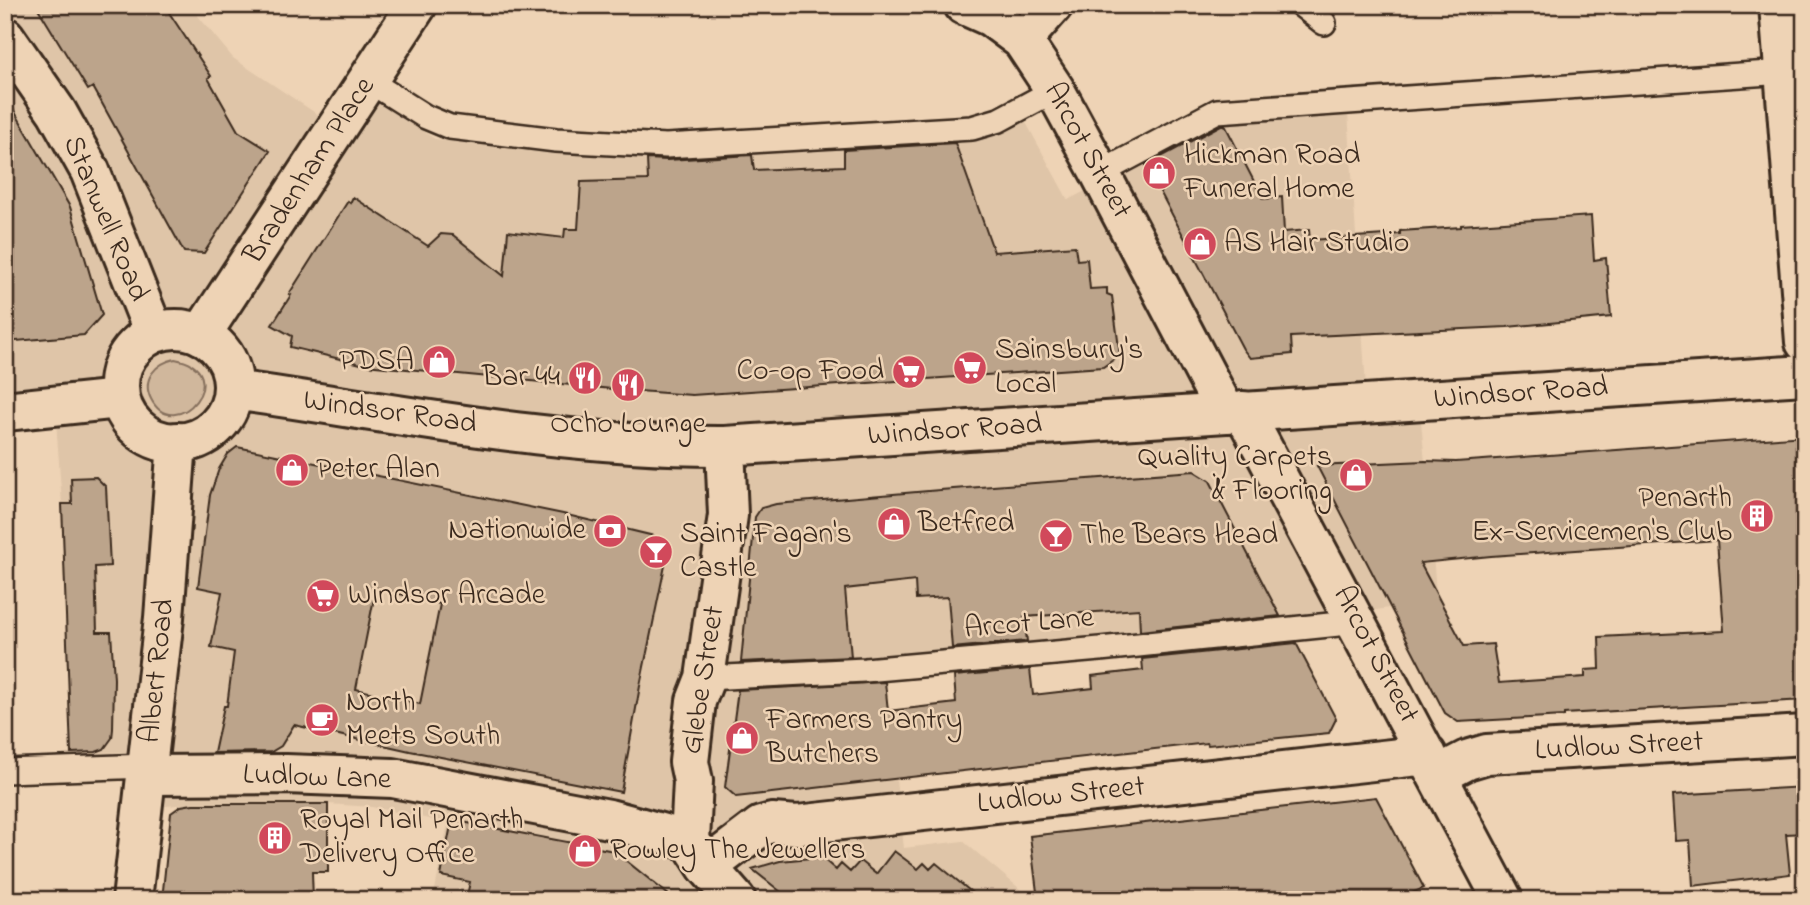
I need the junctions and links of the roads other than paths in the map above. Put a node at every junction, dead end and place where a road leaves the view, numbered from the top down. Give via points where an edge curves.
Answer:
1 (417, 5) edge
2 (964, 5) edge
3 (1053, 5) edge
4 (1301, 5) edge
5 (1779, 5) edge
6 (1324, 23) dead end
7 (5, 37) edge
8 (1022, 40) junction
9 (1784, 72) junction
10 (369, 81) junction
11 (1055, 90) junction
12 (1100, 173) junction
13 (154, 333) junction
14 (201, 335) junction
15 (1805, 342) edge
16 (1805, 375) edge
17 (233, 390) junction
18 (119, 399) junction
19 (5, 411) edge
20 (1235, 412) junction
21 (177, 442) junction
22 (725, 446) junction
23 (1358, 622) junction
24 (705, 678) junction
25 (1805, 735) edge
26 (1433, 765) junction
27 (5, 771) edge
28 (147, 771) junction
29 (699, 854) junction
30 (132, 900) edge
31 (736, 900) edge
32 (1503, 900) edge

1 - 10 street, Bradenham Place
2 - 8 street, Arcot Street via 1000,22
3 - 8 street
4 - 6 lane
5 - 9 street
7 - 13 street, Stanwell Road via 57,112 90,171
8 - 11 street, Arcot Street
9 - 12 lane via 1217,111
9 - 15 street
10 - 11 lane via 450,127 556,140 666,146 972,128 999,120
10 - 14 street, Bradenham Place
11 - 12 street, Arcot Street
12 - 20 street, Arcot Street
13 - 14 street via 185,329
13 - 18 street via 127,356
14 - 17 street via 225,357
16 - 20 street, Windsor Road
17 - 21 street via 230,405 211,431
17 - 22 street, Windsor Road via 526,432 657,445
18 - 19 street
18 - 21 street via 130,420 144,433 162,442
20 - 22 street, Windsor Road
20 - 23 street, Arcot Street
21 - 28 street, Albert Road
22 - 24 street, Glebe Street via 728,515
23 - 24 lane, Arcot Lane via 865,670
23 - 26 street, Arcot Street
24 - 29 street, Glebe Street via 696,701 689,762
25 - 26 street, Ludlow Street via 1488,754
26 - 29 street, Ludlow Street via 797,825 772,823
26 - 32 street, Arcot Street
27 - 28 lane
28 - 29 street, Ludlow Lane via 393,778 610,819
28 - 30 street, Albert Road
29 - 31 street

